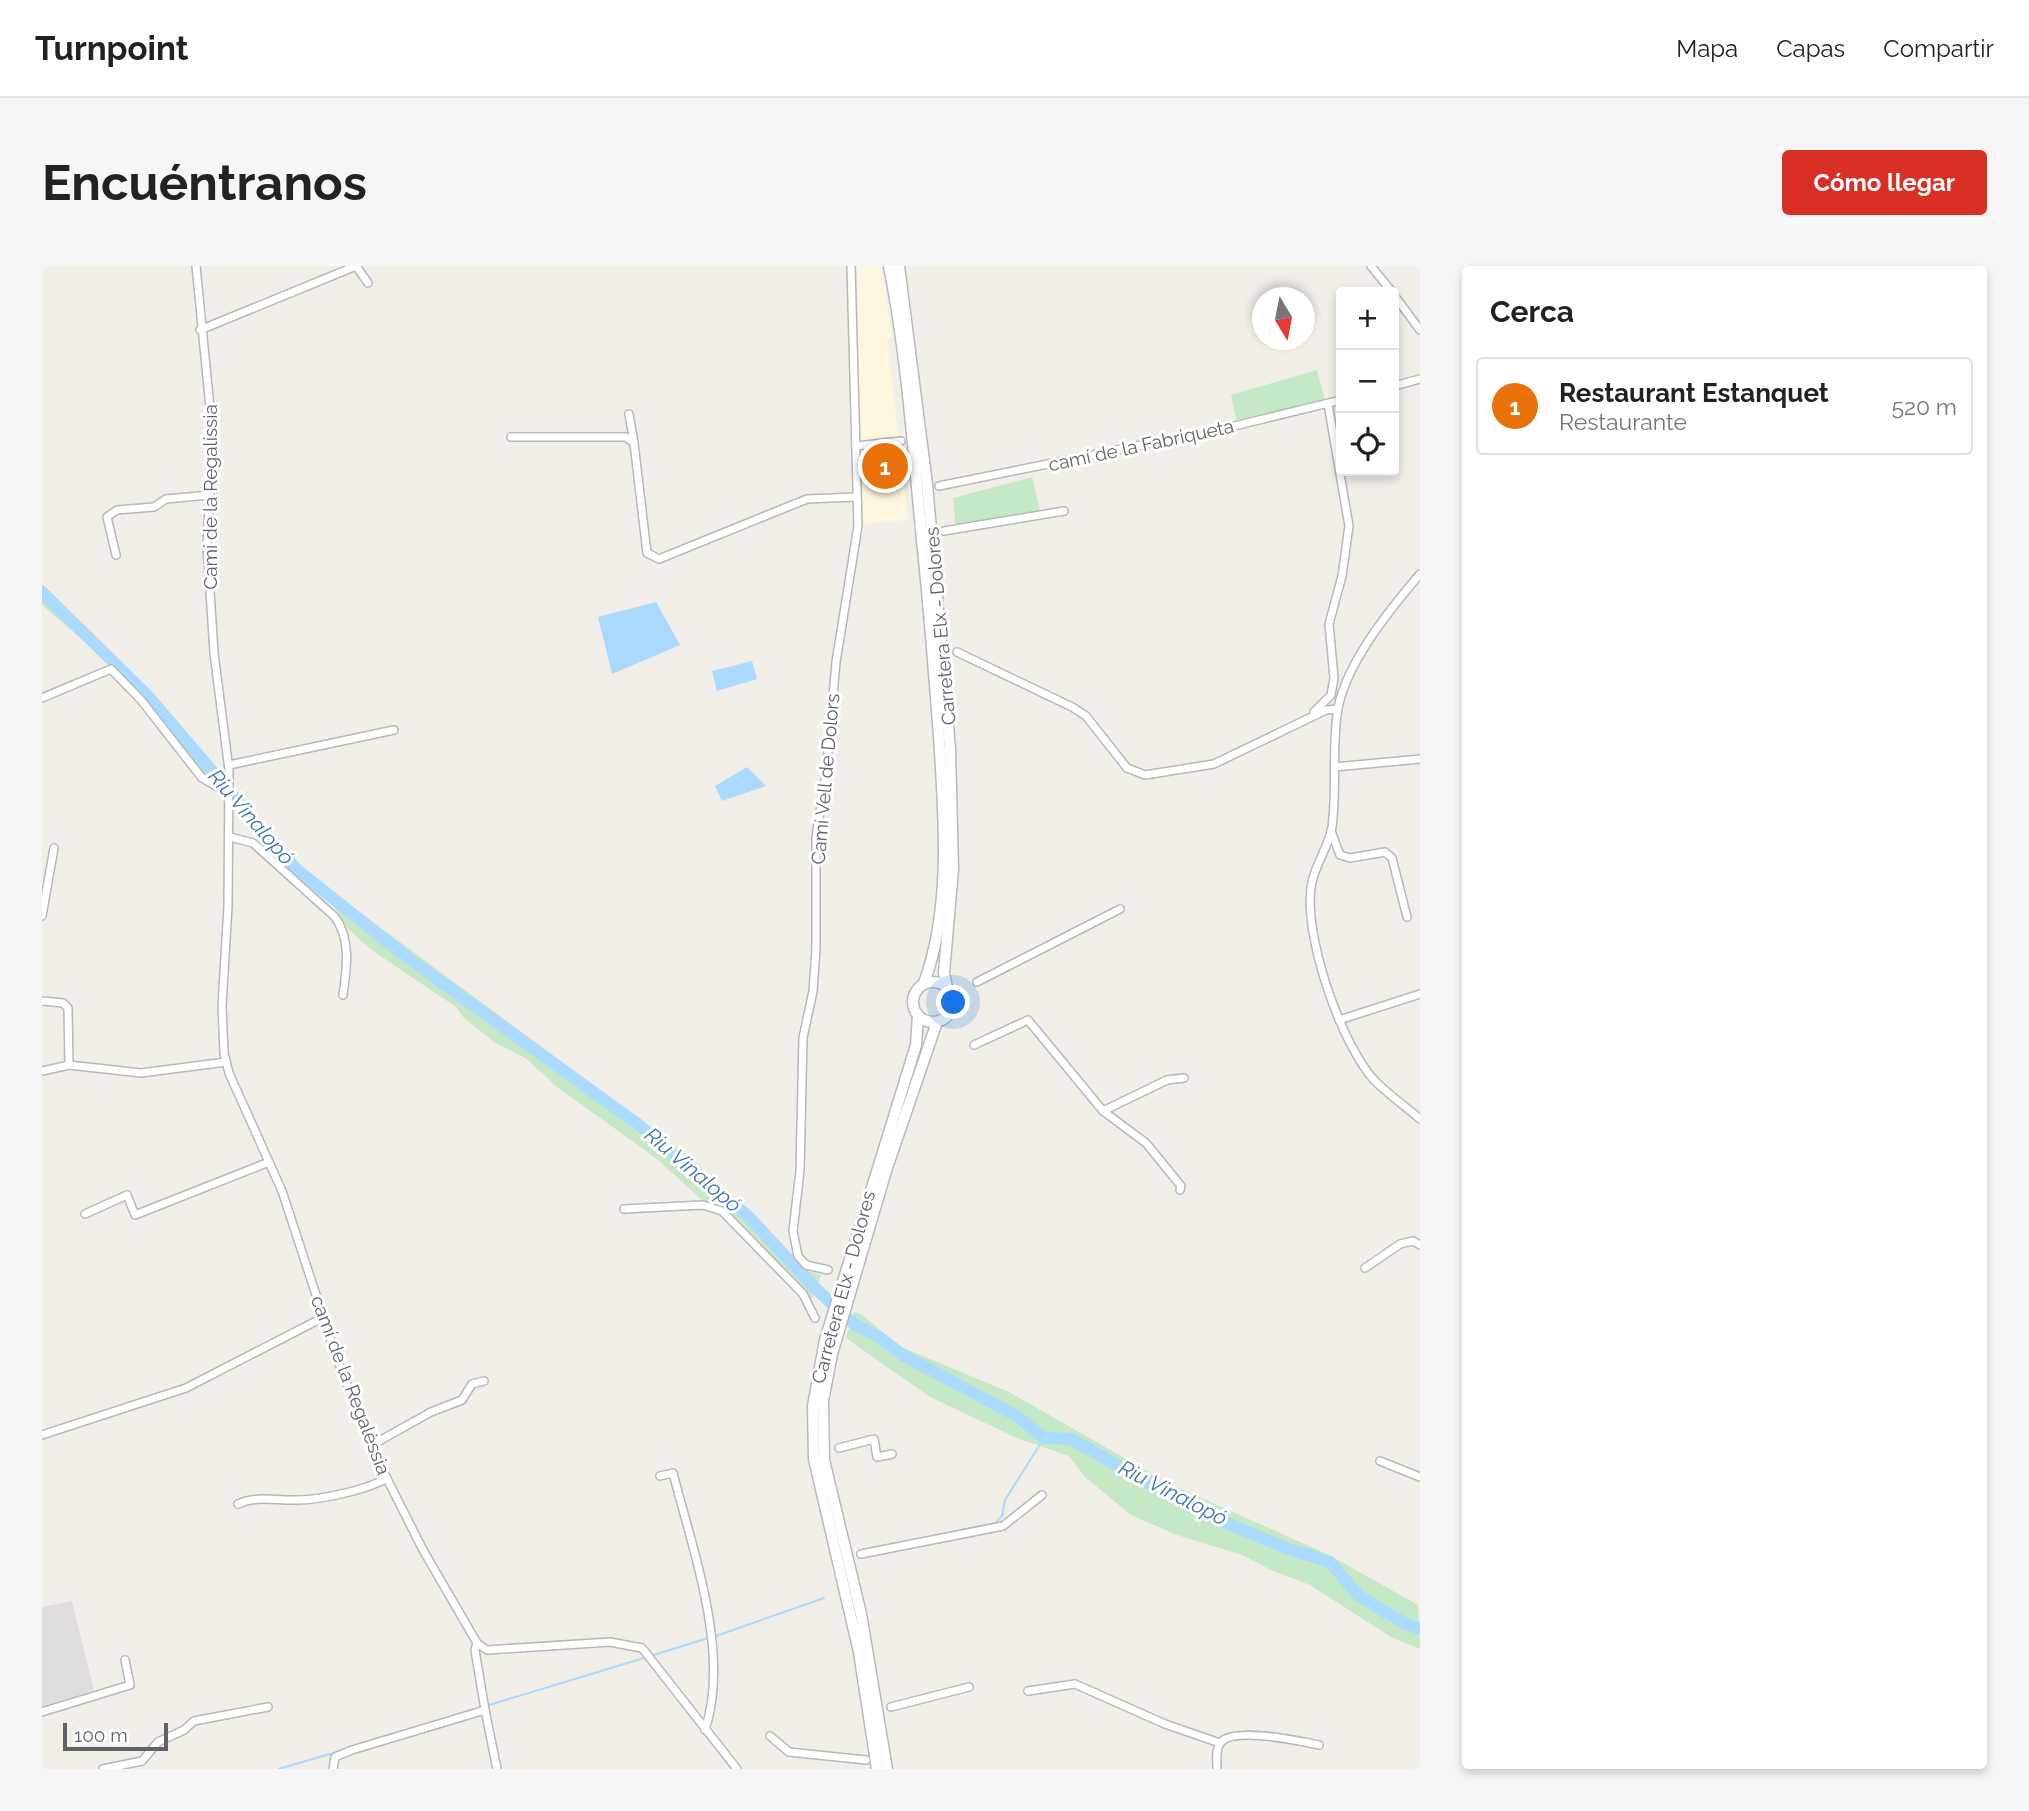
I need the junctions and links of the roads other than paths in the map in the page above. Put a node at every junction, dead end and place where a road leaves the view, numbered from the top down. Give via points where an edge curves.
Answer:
1 (196, 266) edge
2 (851, 266) edge
3 (889, 266) edge
4 (899, 266) edge
5 (1371, 266) edge
6 (368, 283) dead end
7 (1388, 287) edge
8 (1399, 302) edge
9 (200, 330) junction
10 (1420, 330) edge
11 (1420, 379) edge
12 (1399, 385) edge
13 (1336, 402) edge
14 (1328, 404) junction
15 (629, 414) dead end
16 (511, 437) dead end
17 (901, 441) dead end
18 (634, 443) junction
19 (856, 446) junction
20 (939, 486) dead end
21 (209, 495) junction
22 (856, 497) junction
23 (1064, 511) dead end
24 (944, 531) dead end
25 (116, 555) dead end
26 (1420, 574) edge
27 (957, 652) dead end
28 (42, 698) edge
29 (1338, 709) junction
30 (1300, 723) junction
31 (394, 730) dead end
32 (1420, 759) edge
33 (1335, 767) junction
34 (229, 768) junction
35 (230, 797) junction
36 (1331, 830) junction
37 (230, 837) junction
38 (54, 848) dead end
39 (1120, 909) dead end
40 (42, 916) edge
41 (1407, 916) dead end
42 (977, 982) dead end
43 (924, 984) junction
44 (947, 987) junction
45 (1420, 994) edge
46 (343, 995) dead end
47 (42, 1001) edge
48 (918, 1016) junction
49 (1339, 1020) junction
50 (937, 1022) junction
51 (974, 1045) dead end
52 (226, 1062) junction
53 (69, 1065) junction
54 (42, 1071) edge
55 (1184, 1078) dead end
56 (1103, 1111) junction
57 (1420, 1119) edge
58 (269, 1162) junction
59 (1180, 1190) dead end
60 (624, 1209) dead end
61 (85, 1214) dead end
62 (1420, 1245) edge
63 (1365, 1268) dead end
64 (828, 1270) dead end
65 (848, 1282) junction
66 (324, 1317) junction
67 (815, 1318) dead end
68 (830, 1341) junction
69 (485, 1381) dead end
70 (42, 1435) edge
71 (372, 1445) junction
72 (839, 1448) dead end
73 (892, 1454) dead end
74 (1380, 1461) dead end
75 (660, 1476) dead end
76 (1420, 1477) edge
77 (387, 1478) junction
78 (1042, 1495) dead end
79 (238, 1504) dead end
80 (861, 1554) dead end
81 (477, 1643) junction
82 (125, 1660) dead end
83 (970, 1687) dead end
84 (1028, 1691) dead end
85 (268, 1707) dead end
86 (891, 1707) dead end
87 (485, 1710) junction
88 (42, 1712) edge
89 (705, 1730) junction
90 (771, 1736) dead end
91 (1220, 1743) junction
92 (1319, 1745) dead end
93 (866, 1760) dead end
94 (103, 1769) edge
95 (333, 1769) edge
96 (497, 1769) edge
97 (737, 1769) edge
98 (877, 1769) edge
99 (887, 1769) edge
100 (1217, 1769) edge

1 - 9 street, Camí de la Regalíssia
2 - 19 street, Camí Vell de Dolors
3 - 43 main road, Carretera Elx - Dolores via 927,581 943,796 940,905 933,961
4 - 44 main road, Carretera Elx - Dolores via 927,484 950,748 953,823 943,974
5 - 7 street
6 - 9 street via 356,266
8 - 10 street
9 - 21 street, Camí de la Regalíssia via 213,438
11 - 12 street
13 - 14 street, camí de la Fabriqueta
14 - 20 street, camí de la Fabriqueta
14 - 30 street via 1349,526 1329,624 1331,695
15 - 18 street
16 - 18 street via 626,437
17 - 19 street
18 - 22 street via 647,553 659,559 807,499
19 - 22 street, Camí Vell de Dolors
21 - 25 street via 117,510 107,517
21 - 34 street, Camí de la Regalíssia via 207,544 214,653
22 - 64 street, Camí Vell de Dolors via 858,526 836,662 816,837 816,949 803,1038 800,1171 793,1231 793,1245 806,1265
23 - 24 street
26 - 29 street via 1364,649
27 - 30 street via 1079,712 1128,768 1145,775 1214,764
28 - 35 street via 111,669 202,778
29 - 30 street
29 - 33 street
31 - 34 street
32 - 33 street
33 - 36 street
34 - 35 street, Camí de la Regalíssia
35 - 37 street, camí de la Regalèssia
36 - 41 street via 1340,855 1350,858 1385,852 1392,858
36 - 49 street via 1312,882 1310,909 1326,987
37 - 46 street via 253,843 335,917 344,930 347,970
37 - 52 street, camí de la Regalèssia via 221,1032
38 - 40 street
39 - 42 street
43 - 44 main road
43 - 48 main road via 914,997
44 - 50 main road via 953,1005
45 - 49 street
47 - 53 street via 63,1003 68,1008
48 - 50 main road
48 - 65 main road, Carretera Elx - Dolores via 916,1045
49 - 57 street via 1374,1080
50 - 65 main road, Carretera Elx - Dolores
51 - 56 street via 1028,1020
52 - 53 street via 141,1073
52 - 58 street, camí de la Regalèssia
53 - 54 street
55 - 56 street via 1167,1080
56 - 59 street via 1146,1143
58 - 61 street via 135,1215 127,1195
58 - 66 street, camí de la Regalèssia
60 - 67 street via 703,1205 722,1211 803,1294
62 - 63 street via 1413,1241 1400,1244
65 - 68 main road, Carretera Elx - Dolores
66 - 70 street via 186,1388
66 - 71 street, camí de la Regalèssia
68 - 98 main road, Carretera Elx - Dolores via 813,1406 814,1459 856,1642
68 - 99 main road, Carretera Elx - Dolores via 823,1401 824,1460 861,1614
69 - 71 street via 472,1384 462,1400
71 - 77 street, camí de la Regalèssia
72 - 73 street via 874,1439 877,1457
74 - 76 street
75 - 89 street via 673,1473 710,1636 714,1675
77 - 79 street via 372,1486 299,1500 251,1498
77 - 81 street, camí de la Regalèssia
78 - 80 street via 1003,1527
81 - 87 street
81 - 89 street via 487,1650 631,1644 652,1657
82 - 88 street via 130,1685
83 - 86 street
84 - 91 street via 1075,1684
85 - 94 street via 194,1721 158,1742 142,1761
87 - 95 street via 335,1756
87 - 96 street
89 - 97 street
90 - 93 street via 789,1752
91 - 92 street via 1228,1738 1280,1736
91 - 100 street

